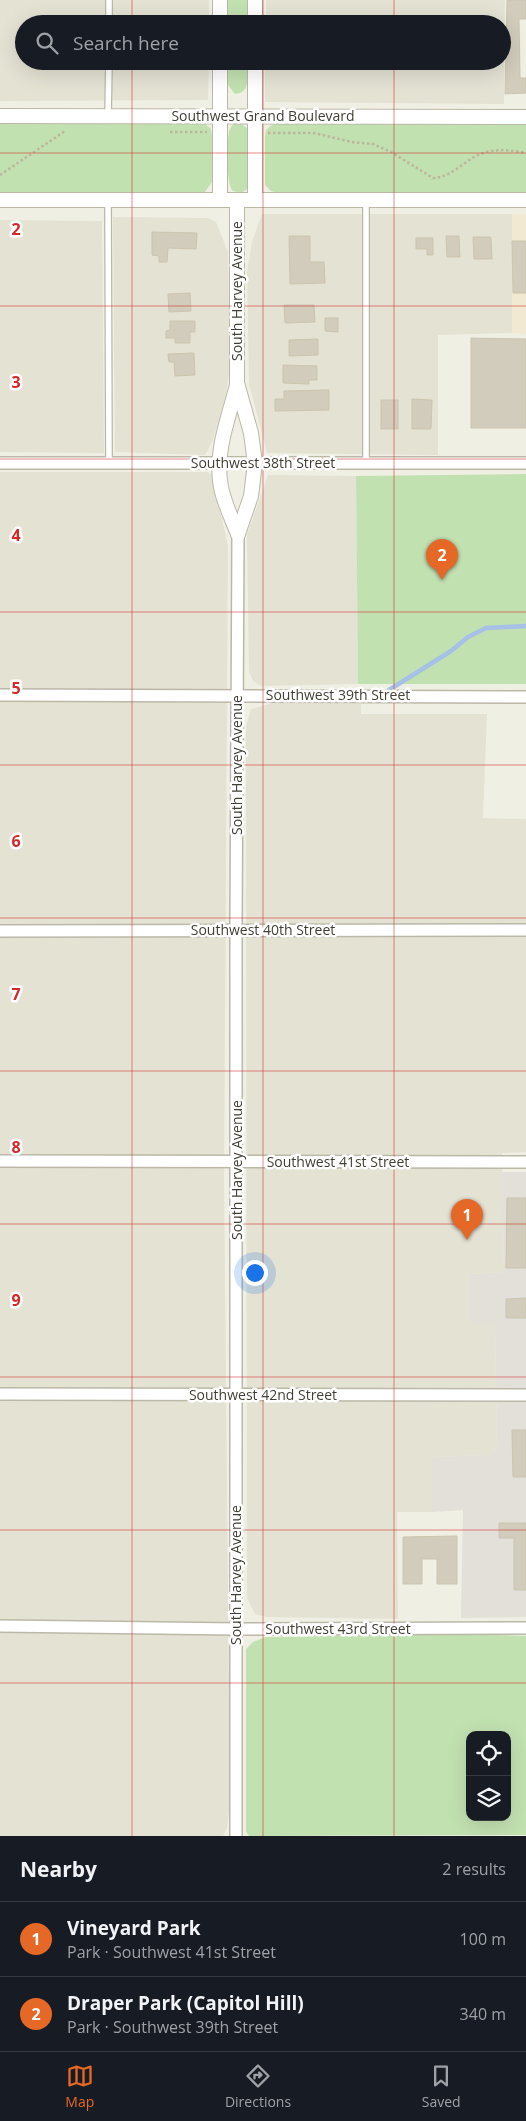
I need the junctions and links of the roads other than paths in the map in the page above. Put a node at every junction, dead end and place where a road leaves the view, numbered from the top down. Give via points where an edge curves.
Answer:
1 (109, 0) edge
2 (220, 0) edge
3 (255, 0) edge
4 (109, 15) edge
5 (220, 15) edge
6 (255, 15) edge
7 (109, 70) edge
8 (220, 70) edge
9 (255, 70) edge
10 (0, 116) edge
11 (108, 116) junction
12 (220, 116) junction
13 (255, 116) junction
14 (526, 117) edge
15 (0, 200) edge
16 (108, 200) junction
17 (220, 200) junction
18 (238, 200) junction
19 (255, 200) junction
20 (366, 200) junction
21 (526, 200) edge
22 (238, 383) junction
23 (0, 463) edge
24 (109, 463) junction
25 (220, 463) junction
26 (255, 463) junction
27 (366, 463) junction
28 (526, 463) edge
29 (238, 534) junction
30 (237, 694) junction
31 (0, 695) edge
32 (526, 697) edge
33 (236, 930) junction
34 (526, 930) edge
35 (0, 931) edge
36 (0, 1160) edge
37 (236, 1161) junction
38 (526, 1162) edge
39 (0, 1394) edge
40 (237, 1395) junction
41 (526, 1395) edge
42 (0, 1626) edge
43 (526, 1628) edge
44 (236, 1629) junction
45 (236, 1836) edge

1 - 4 lane
2 - 5 street
3 - 6 street
7 - 11 lane
8 - 12 street
9 - 13 street
10 - 11 street, Southwest Grand Boulevard
11 - 12 street, Southwest Grand Boulevard
12 - 13 street, Southwest Grand Boulevard
12 - 17 street
13 - 14 street, Southwest Grand Boulevard
13 - 19 street
15 - 16 street
16 - 17 street
16 - 24 lane
17 - 18 street
18 - 19 street
18 - 22 street, South Harvey Avenue
19 - 20 street
20 - 21 street
20 - 27 lane
22 - 25 street, South Harvey Avenue
22 - 26 street, South Harvey Avenue via 251,432
23 - 24 street, Southwest 38th Street
24 - 25 street, Southwest 38th Street
25 - 26 street, Southwest 38th Street
25 - 29 street, South Harvey Avenue via 221,487
26 - 27 street, Southwest 38th Street
26 - 29 street, South Harvey Avenue via 251,496
27 - 28 street, Southwest 38th Street
29 - 30 street, South Harvey Avenue
30 - 31 street, Southwest 39th Street
30 - 32 street, Southwest 39th Street
30 - 33 street, South Harvey Avenue
33 - 34 street, Southwest 40th Street
33 - 35 street, Southwest 40th Street
33 - 37 street, South Harvey Avenue
36 - 37 street, Southwest 41st Street
37 - 38 street, Southwest 41st Street
37 - 40 street, South Harvey Avenue
39 - 40 street, Southwest 42nd Street
40 - 41 street, Southwest 42nd Street
40 - 44 street, South Harvey Avenue
42 - 44 street, Southwest 43rd Street
43 - 44 street, Southwest 43rd Street
44 - 45 street, South Harvey Avenue

